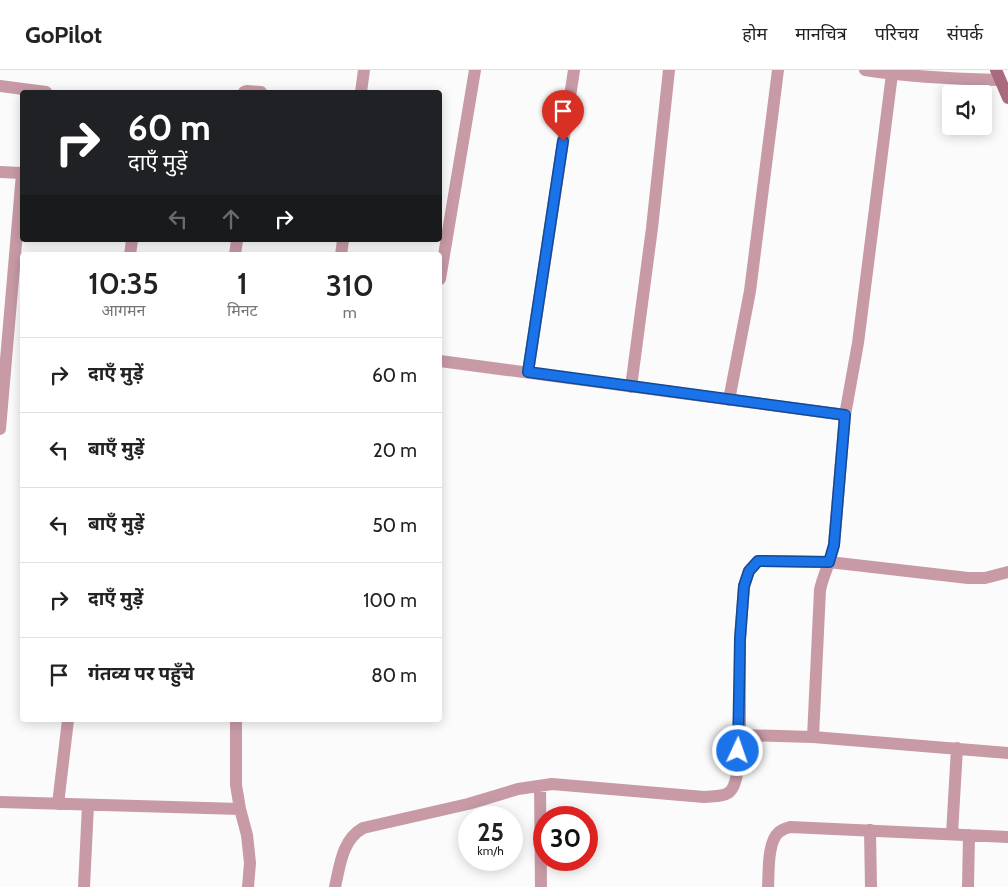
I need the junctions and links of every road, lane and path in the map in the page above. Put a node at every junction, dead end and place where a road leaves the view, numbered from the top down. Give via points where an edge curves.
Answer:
1 (364, 70) edge
2 (475, 70) edge
3 (574, 70) edge
4 (669, 70) edge
5 (778, 70) edge
6 (865, 70) edge
7 (892, 74) junction
8 (960, 75) edge
9 (998, 75) edge
10 (0, 86) edge
11 (31, 90) edge
12 (361, 90) edge
13 (1008, 98) edge
14 (0, 172) edge
15 (20, 173) edge
16 (20, 196) edge
17 (442, 266) edge
18 (442, 361) edge
19 (528, 372) junction
20 (631, 387) junction
21 (729, 400) junction
22 (845, 415) junction
23 (0, 430) edge
24 (829, 562) junction
25 (1008, 572) edge
26 (68, 722) edge
27 (236, 722) edge
28 (740, 735) junction
29 (813, 737) junction
30 (957, 748) junction
31 (1008, 753) edge
32 (540, 786) junction
33 (0, 802) edge
34 (58, 804) junction
35 (88, 805) junction
36 (240, 808) junction
37 (870, 830) junction
38 (952, 834) junction
39 (969, 835) junction
40 (1008, 837) edge
41 (84, 887) edge
42 (248, 887) edge
43 (335, 887) edge
44 (541, 887) edge
45 (768, 887) edge
46 (871, 887) edge
47 (968, 887) edge

1 - 12 street
2 - 17 street
3 - 19 street
4 - 20 street
5 - 21 street via 750,291
6 - 7 street
7 - 8 street
7 - 22 street via 858,343
8 - 9 street
9 - 13 street
10 - 11 street
14 - 15 street
16 - 23 street
18 - 19 street
19 - 20 street
20 - 21 street
21 - 22 street
22 - 24 street via 834,545
24 - 25 street via 951,577 985,578
24 - 28 street via 758,561 749,571 744,586 740,639
24 - 29 street via 820,590
26 - 34 street
27 - 36 street via 236,785
28 - 29 street
28 - 32 street via 736,782 726,794 704,796 552,784
29 - 30 street
30 - 31 street
30 - 38 street
32 - 43 street via 363,828 346,844
32 - 44 street
33 - 34 street
34 - 35 street
35 - 36 street
35 - 41 street
36 - 42 street via 250,863
37 - 38 street
37 - 45 street via 790,827 779,832 770,855
37 - 46 street
38 - 39 street
39 - 40 street
39 - 47 street

